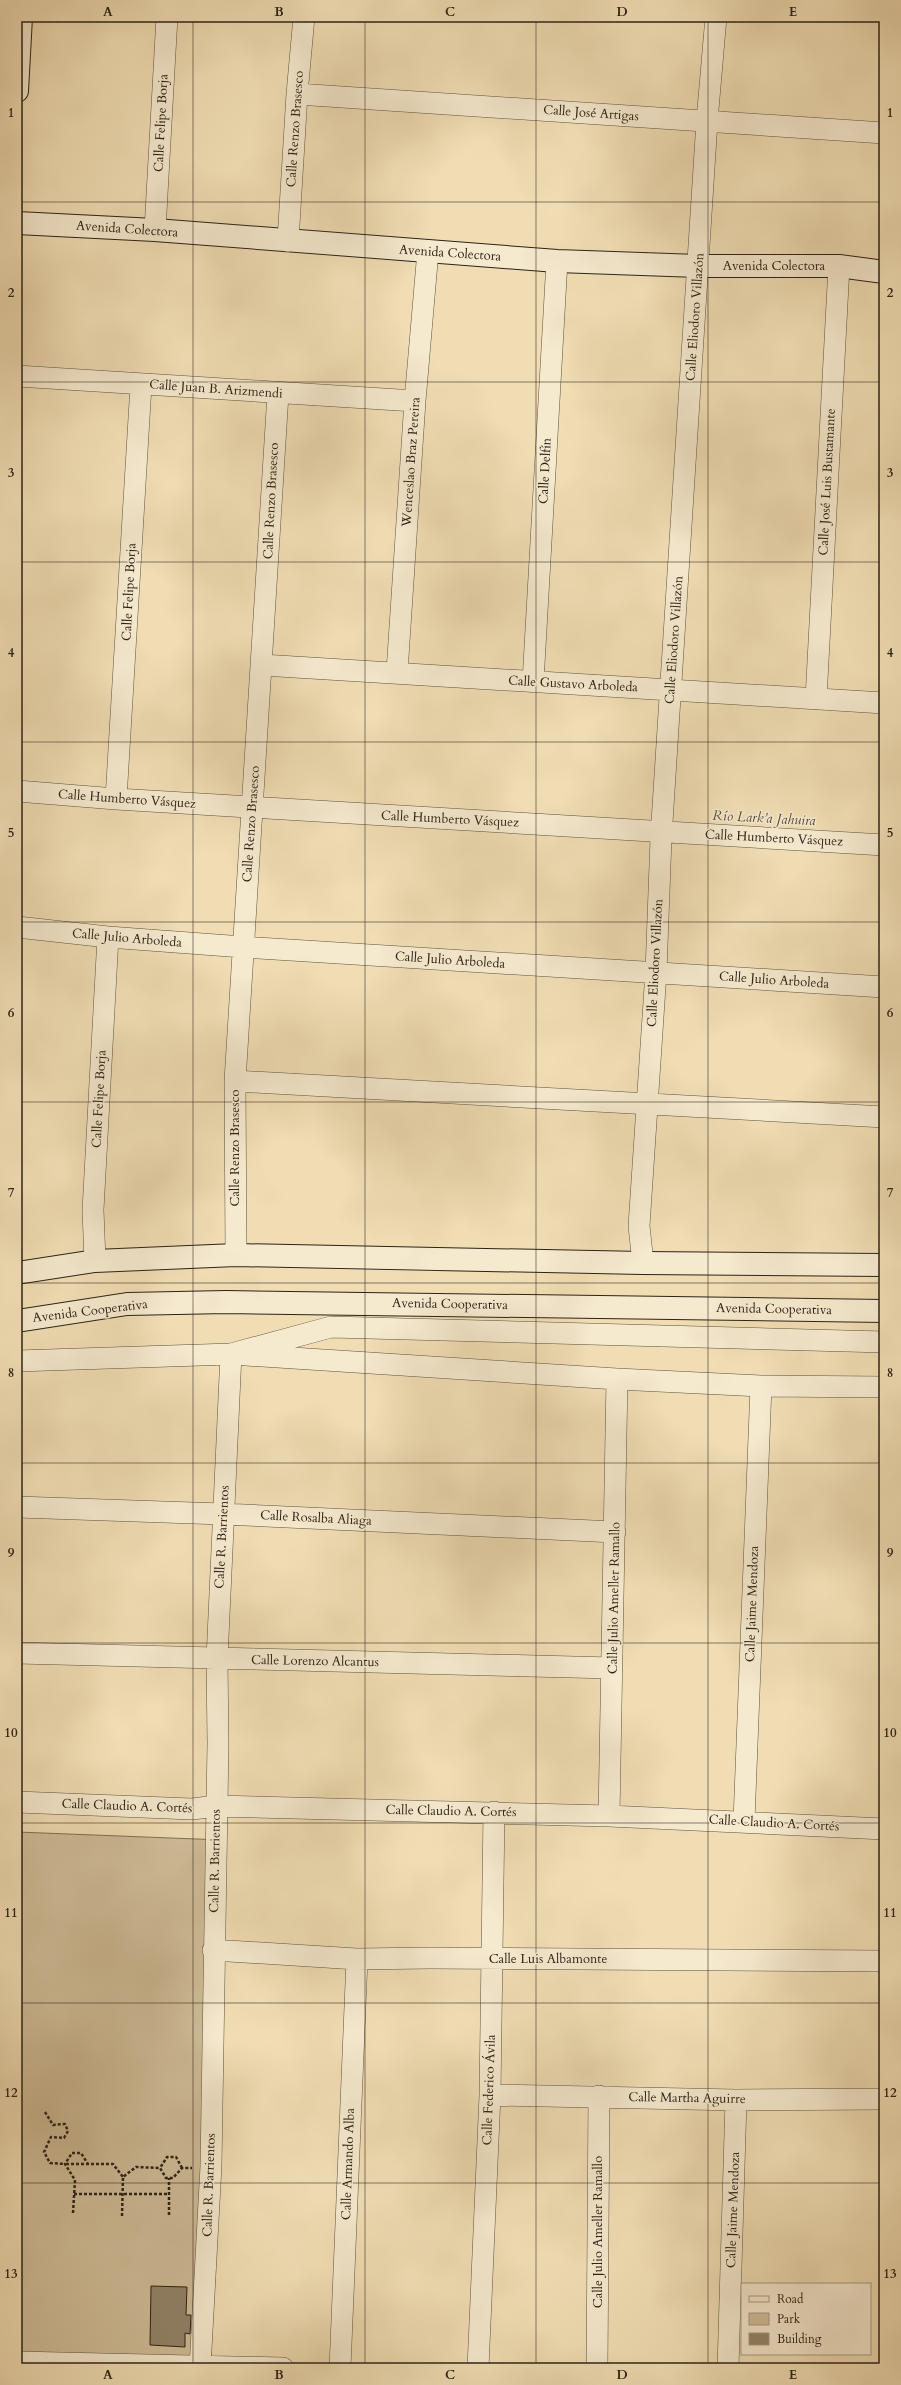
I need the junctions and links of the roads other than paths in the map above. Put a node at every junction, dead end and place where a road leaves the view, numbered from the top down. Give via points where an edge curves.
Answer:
1 (21, 17) edge
2 (167, 17) edge
3 (304, 17) edge
4 (716, 17) edge
5 (17, 91) edge
6 (297, 94) junction
7 (706, 121) junction
8 (884, 134) edge
9 (17, 223) edge
10 (155, 230) junction
11 (288, 241) junction
12 (428, 251) junction
13 (557, 261) junction
14 (698, 266) junction
15 (839, 266) junction
16 (884, 272) edge
17 (17, 376) edge
18 (141, 384) junction
19 (278, 394) junction
20 (415, 402) junction
21 (262, 665) junction
22 (397, 672) junction
23 (533, 682) junction
24 (671, 690) junction
25 (816, 699) junction
26 (884, 703) edge
27 (17, 791) edge
28 (116, 799) junction
29 (252, 807) junction
30 (662, 831) junction
31 (884, 845) edge
32 (17, 928) edge
33 (108, 937) junction
34 (243, 947) junction
35 (656, 972) junction
36 (884, 987) edge
37 (235, 1081) junction
38 (646, 1105) junction
39 (884, 1117) edge
40 (236, 1255) junction
41 (95, 1261) junction
42 (643, 1263) junction
43 (884, 1265) edge
44 (17, 1273) edge
45 (884, 1311) edge
46 (17, 1321) edge
47 (884, 1342) edge
48 (231, 1354) junction
49 (17, 1360) edge
50 (617, 1379) junction
51 (761, 1386) junction
52 (884, 1387) edge
53 (17, 1508) edge
54 (223, 1514) junction
55 (615, 1532) junction
56 (17, 1653) edge
57 (217, 1659) junction
58 (612, 1668) junction
59 (17, 1802) edge
60 (216, 1806) junction
61 (494, 1812) junction
62 (609, 1816) junction
63 (744, 1821) junction
64 (884, 1829) edge
65 (213, 1950) junction
66 (357, 1959) junction
67 (493, 1959) junction
68 (884, 1961) edge
69 (490, 2095) junction
70 (599, 2096) junction
71 (884, 2099) edge
72 (736, 2100) junction
73 (17, 2362) edge
74 (200, 2368) edge
75 (283, 2368) edge
76 (340, 2368) edge
77 (478, 2368) edge
78 (597, 2368) edge
79 (728, 2368) edge

1 - 5 street
2 - 10 street, Calle Felipe Borja
3 - 6 street, Calle Renzo Brasesco
4 - 7 street, Calle Eliodoro Villazón
6 - 7 street, Calle José Artigas
6 - 11 street, Calle Renzo Brasesco
7 - 8 street, Calle José Artigas
7 - 14 street, Calle Eliodoro Villazón
9 - 10 street, Avenida Colectora
10 - 11 street, Avenida Colectora
11 - 12 street, Avenida Colectora
12 - 13 street, Avenida Colectora
12 - 20 street, Wenceslao Braz Pereira
13 - 14 street, Avenida Colectora
13 - 23 street, Calle Delfín
14 - 15 street, Avenida Colectora
14 - 24 street, Calle Eliodoro Villazón
15 - 16 street, Avenida Colectora
15 - 25 street, Calle José Luis Bustamante
17 - 18 street, Calle Juan B. Arizmendi
18 - 19 street, Calle Juan B. Arizmendi
18 - 28 street, Calle Felipe Borja
19 - 20 street, Calle Juan B. Arizmendi
19 - 21 street, Calle Renzo Brasesco
20 - 22 street, Wenceslao Braz Pereira
21 - 22 street, Calle Gustavo Arboleda
21 - 29 street, Calle Renzo Brasesco
22 - 23 street, Calle Gustavo Arboleda
23 - 24 street, Calle Gustavo Arboleda
24 - 25 street, Calle Gustavo Arboleda
24 - 30 street, Calle Eliodoro Villazón
25 - 26 street, Calle Gustavo Arboleda
27 - 28 street, Calle Humberto Vásquez
28 - 29 street, Calle Humberto Vásquez
29 - 30 street, Calle Humberto Vásquez
29 - 34 street, Calle Renzo Brasesco
30 - 31 street, Calle Humberto Vásquez
30 - 35 street, Calle Eliodoro Villazón
32 - 33 street, Calle Julio Arboleda
33 - 34 street, Calle Julio Arboleda
33 - 41 street, Calle Felipe Borja via 93,1210
34 - 35 street, Calle Julio Arboleda
34 - 37 street, Calle Renzo Brasesco
35 - 36 street, Calle Julio Arboleda
35 - 38 street, Calle Eliodoro Villazón
37 - 38 street
37 - 40 street, Calle Renzo Brasesco
38 - 39 street
38 - 42 street, Calle Eliodoro Villazón via 639,1226
40 - 41 street
40 - 42 street
41 - 44 street
42 - 43 street
45 - 46 street, Avenida Cooperativa via 226,1302 127,1304
47 - 48 street via 331,1327
48 - 49 street
48 - 50 street
48 - 54 street, Calle R. Barrientos
50 - 51 street
50 - 55 street, Calle Julio Ameller Ramallo
51 - 52 street
51 - 63 street, Calle Jaime Mendoza
53 - 54 street, Calle Rosalba Aliaga
54 - 55 street, Calle Rosalba Aliaga
54 - 57 street, Calle R. Barrientos
55 - 58 street, Calle Julio Ameller Ramallo
56 - 57 street, Calle Lorenzo Alcantus
57 - 58 street, Calle Lorenzo Alcantus
57 - 60 street, Calle R. Barrientos
58 - 62 street, Calle Julio Ameller Ramallo
59 - 60 street, Calle Claudio A. Cortés via 192,1809
60 - 61 street, Calle Claudio A. Cortés
60 - 65 street, Calle R. Barrientos
61 - 62 street, Calle Claudio A. Cortés
61 - 67 street, Calle Federico Ávila
62 - 63 street, Calle Claudio A. Cortés
63 - 64 street, Calle Claudio A. Cortés
65 - 66 street, Calle Luis Albamonte
65 - 74 street, Calle R. Barrientos via 211,2166
66 - 67 street, Calle Luis Albamonte
66 - 76 street, Calle Armando Alba
67 - 68 street, Calle Luis Albamonte
67 - 69 street, Calle Federico Ávila
69 - 70 street, Calle Martha Aguirre
69 - 77 street, Calle Federico Ávila
70 - 72 street, Calle Martha Aguirre
70 - 78 street, Calle Julio Ameller Ramallo
71 - 72 street, Calle Martha Aguirre
72 - 79 street, Calle Jaime Mendoza
73 - 74 street
74 - 75 street

